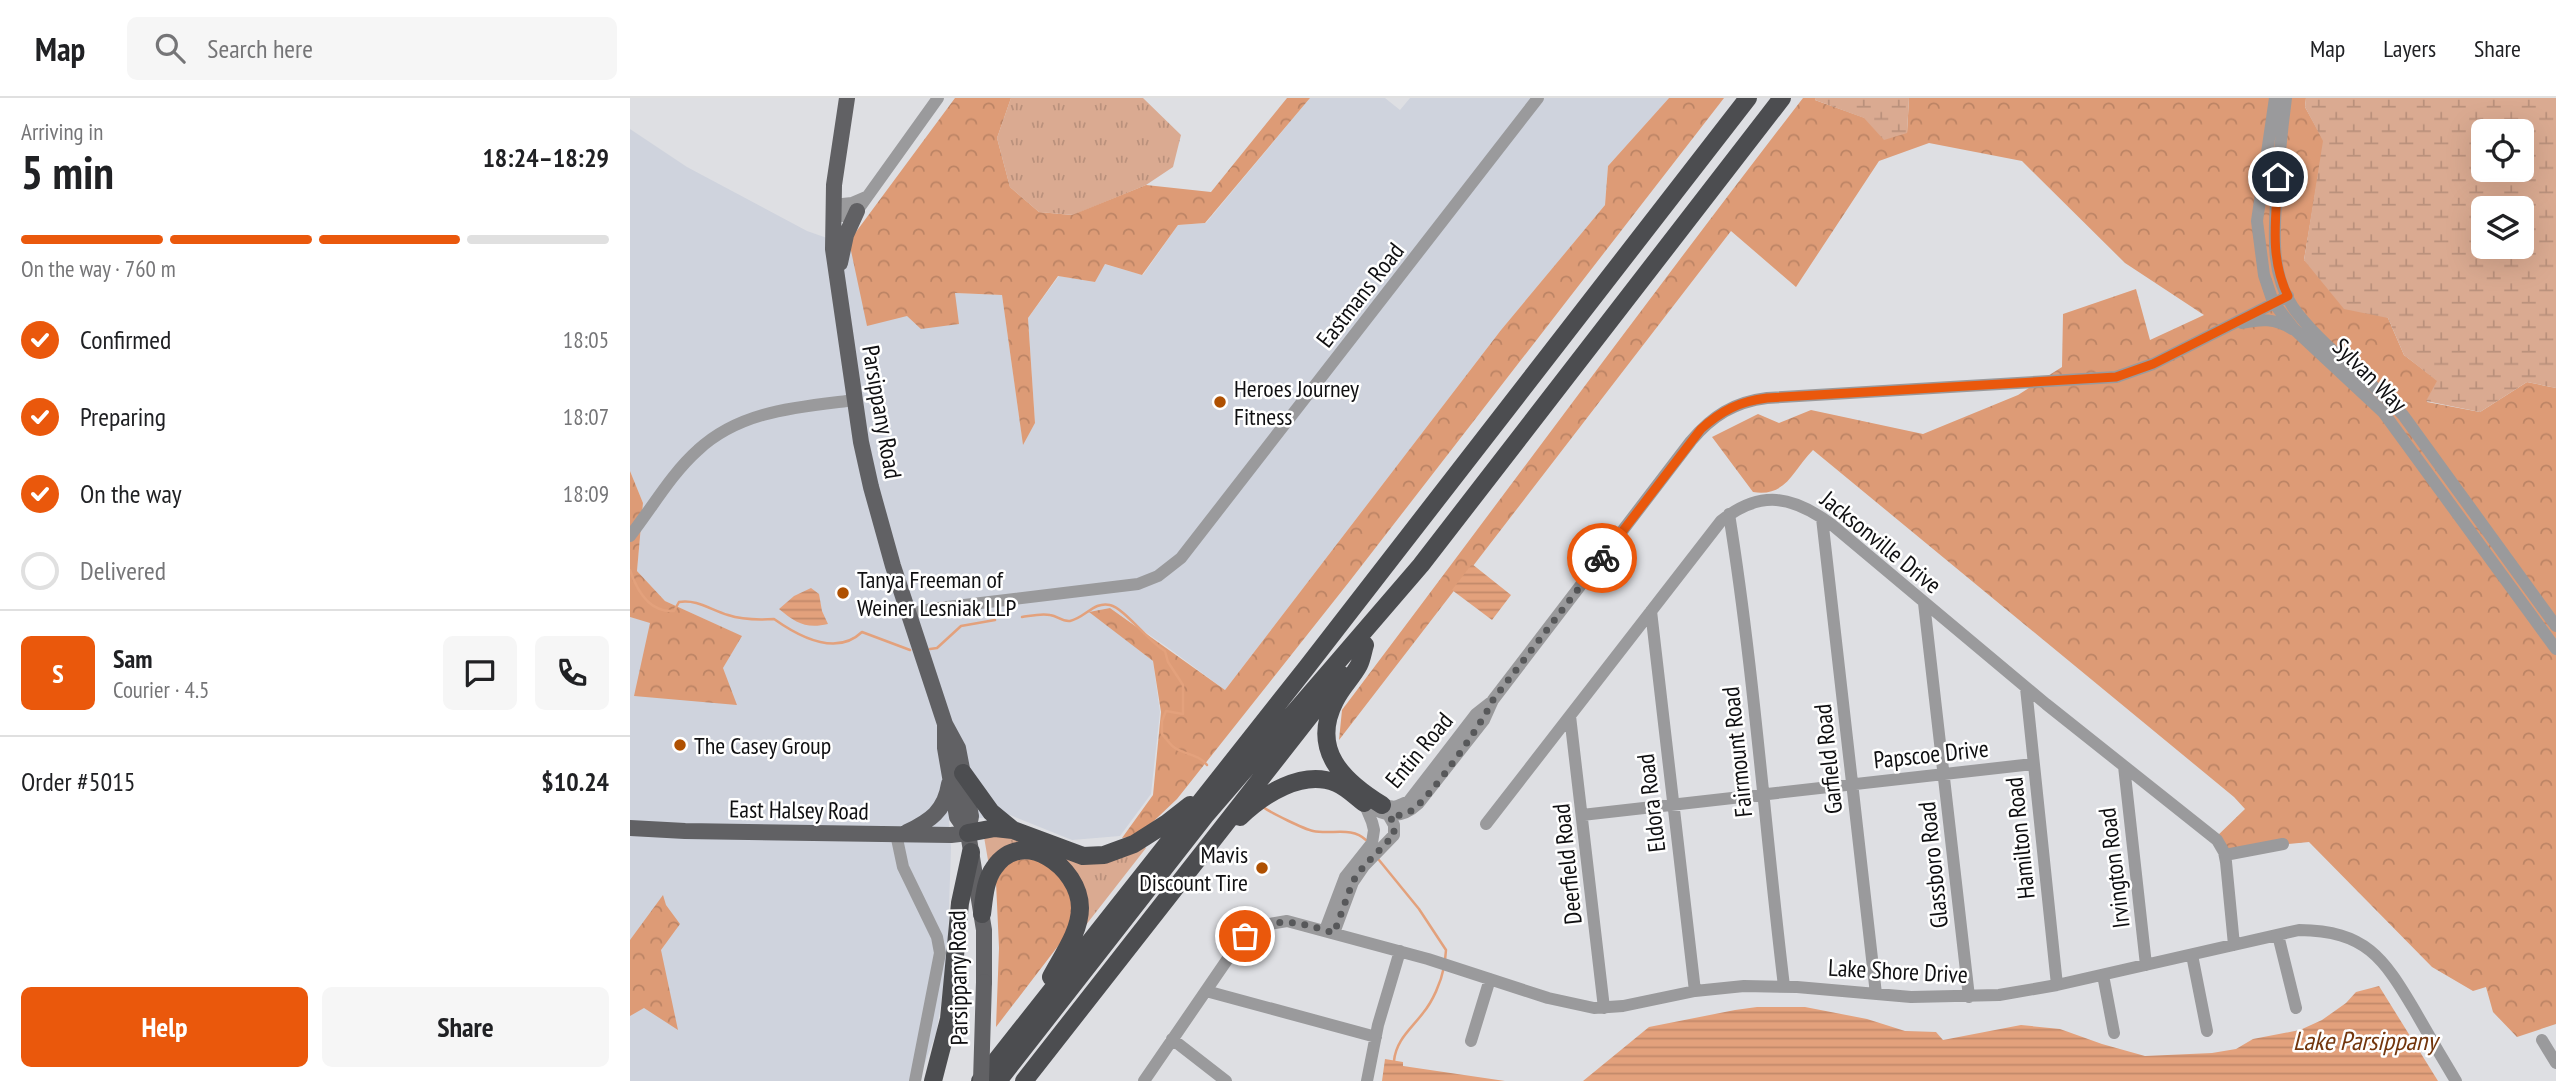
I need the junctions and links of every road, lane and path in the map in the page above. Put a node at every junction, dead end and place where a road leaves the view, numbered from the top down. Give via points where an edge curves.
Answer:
1 (847, 98) edge
2 (938, 98) edge
3 (1538, 98) edge
4 (1748, 98) edge
5 (1782, 98) edge
6 (2275, 98) edge
7 (2286, 98) edge
8 (867, 197) junction
9 (833, 210) junction
10 (857, 211) junction
11 (839, 286) junction
12 (2288, 296) junction
13 (2273, 302) junction
14 (2228, 326) junction
15 (2300, 335) junction
16 (855, 400) junction
17 (1729, 514) junction
18 (1822, 518) junction
19 (630, 536) edge
20 (1421, 565) junction
21 (1924, 603) junction
22 (1651, 611) junction
23 (908, 614) junction
24 (2556, 626) edge
25 (1365, 645) junction
26 (2556, 649) edge
27 (2026, 688) junction
28 (1570, 716) junction
29 (2033, 764) junction
30 (2124, 766) junction
31 (1944, 773) junction
32 (957, 775) junction
33 (1217, 783) junction
34 (1852, 784) junction
35 (1762, 794) junction
36 (1363, 803) junction
37 (1672, 804) junction
38 (1386, 811) junction
39 (1583, 815) junction
40 (1486, 824) dead end
41 (630, 828) edge
42 (1013, 830) junction
43 (968, 833) junction
44 (899, 834) junction
45 (2283, 844) dead end
46 (971, 852) junction
47 (2225, 855) junction
48 (1186, 872) junction
49 (982, 914) junction
50 (1329, 932) junction
51 (2278, 935) junction
52 (2234, 945) junction
53 (1400, 951) junction
54 (2192, 955) junction
55 (2146, 965) junction
56 (2103, 975) junction
57 (1490, 979) junction
58 (2057, 985) junction
59 (1784, 986) junction
60 (1206, 991) junction
61 (1695, 991) junction
62 (1876, 994) junction
63 (1969, 997) junction
64 (1037, 1007) junction
65 (1604, 1008) junction
66 (2296, 1008) dead end
67 (2207, 1031) dead end
68 (2114, 1033) dead end
69 (1376, 1037) junction
70 (1172, 1039) junction
71 (2542, 1040) dead end
72 (1471, 1041) dead end
73 (2556, 1063) edge
74 (915, 1081) edge
75 (933, 1081) edge
76 (981, 1081) edge
77 (998, 1081) edge
78 (1024, 1081) edge
79 (1143, 1081) edge
80 (1226, 1081) edge
81 (1367, 1081) edge
82 (2456, 1081) edge

1 - 9 main road, Parsippany Road
2 - 8 street
3 - 23 street, Eastmans Road via 1181,558 1167,570 1138,584
4 - 33 highway
5 - 20 highway
6 - 13 street, Sylvan Way via 2257,221 2264,275
7 - 12 street, Sylvan Way via 2273,229 2276,260
8 - 9 street
8 - 10 street
9 - 10 street via 843,216
9 - 11 main road, Parsippany Road
10 - 11 main road via 844,244
11 - 16 main road, Parsippany Road
12 - 13 street, Entin Road
12 - 24 street, Sylvan Way via 2315,333 2403,415
13 - 14 street, Entin Road
13 - 15 street, Sylvan Way
14 - 15 street via 2262,319 2279,322
14 - 38 street, Entin Road via 2153,364 2116,377 1767,398 1732,406 1691,441 1493,700 1476,714 1409,801
15 - 26 street, Sylvan Way via 2384,412
16 - 19 street via 773,412 728,429 684,464
16 - 23 main road, Parsippany Road via 871,487
17 - 18 street, Jacksonville Drive via 1757,502 1780,500 1801,505
17 - 22 street, Jacksonville Drive via 1713,528
17 - 35 street, Fairmount Road
18 - 21 street, Jacksonville Drive
18 - 34 street, Garfield Road
20 - 25 highway via 1405,595
20 - 77 highway via 1205,817
21 - 27 street, Jacksonville Drive
21 - 31 street, Glassboro Road
22 - 28 street, Jacksonville Drive
22 - 37 street, Eldora Road
23 - 32 main road, Parsippany Road via 958,748
25 - 38 highway via 1359,665 1329,713 1325,734 1338,769
25 - 48 highway
27 - 29 street, Hamilton Road
27 - 30 street, Jacksonville Drive
28 - 39 street, Deerfield Road
28 - 40 street, Jacksonville Drive
29 - 31 street, Papscoe Drive
29 - 58 street, Hamilton Road
30 - 47 street, Jacksonville Drive via 2217,840
30 - 55 street, Irvington Road
31 - 34 street, Papscoe Drive
31 - 63 street, Glassboro Road
32 - 42 highway
32 - 43 main road, Parsippany Road via 971,816
32 - 44 main road via 940,810
33 - 42 highway via 1150,835 1104,855 1072,853
33 - 64 highway
34 - 35 street, Papscoe Drive
34 - 62 street, Garfield Road
35 - 37 street, Papscoe Drive
35 - 59 street, Fairmount Road
36 - 38 street, Entin Road via 1380,813
36 - 48 highway via 1327,780 1282,788 1250,808
36 - 50 street, Entin Road via 1372,822 1372,843 1345,877
37 - 39 street, Papscoe Drive
37 - 61 street, Eldora Road
38 - 50 street, Entin Road via 1394,835 1353,881
39 - 65 street, Deerfield Road
41 - 44 main road, East Halsey Road
42 - 43 highway
43 - 44 main road, East Halsey Road
43 - 46 main road, Parsippany Road
44 - 74 street via 903,867 937,937 940,953
45 - 47 street
46 - 49 main road, Parsippany Road
46 - 75 highway via 960,903 949,1019
47 - 52 street
48 - 78 highway
49 - 64 highway via 990,874 1011,854 1029,851 1045,855 1070,876 1078,895 1079,917
49 - 76 main road, Parsippany Road, bridge
50 - 53 street, Lake Shore Drive
50 - 60 street, Lake Shore Drive via 1296,922 1264,925 1245,936
51 - 52 street, Lake Shore Drive
51 - 66 street
51 - 82 street, Lake Shore Drive via 2299,930 2331,932 2352,939 2379,958
52 - 54 street, Lake Shore Drive
53 - 57 street, Lake Shore Drive
53 - 69 street
54 - 55 street, Lake Shore Drive
54 - 67 street
55 - 56 street, Lake Shore Drive
56 - 58 street, Lake Shore Drive
56 - 68 street
57 - 65 street, Lake Shore Drive via 1575,1006
57 - 72 street
58 - 63 street, Lake Shore Drive
59 - 61 street, Lake Shore Drive
59 - 62 street, Lake Shore Drive
60 - 69 street
60 - 70 street
61 - 65 street, Lake Shore Drive
62 - 63 street, Lake Shore Drive
64 - 76 highway
69 - 81 street
70 - 79 street
70 - 80 street
71 - 73 street

